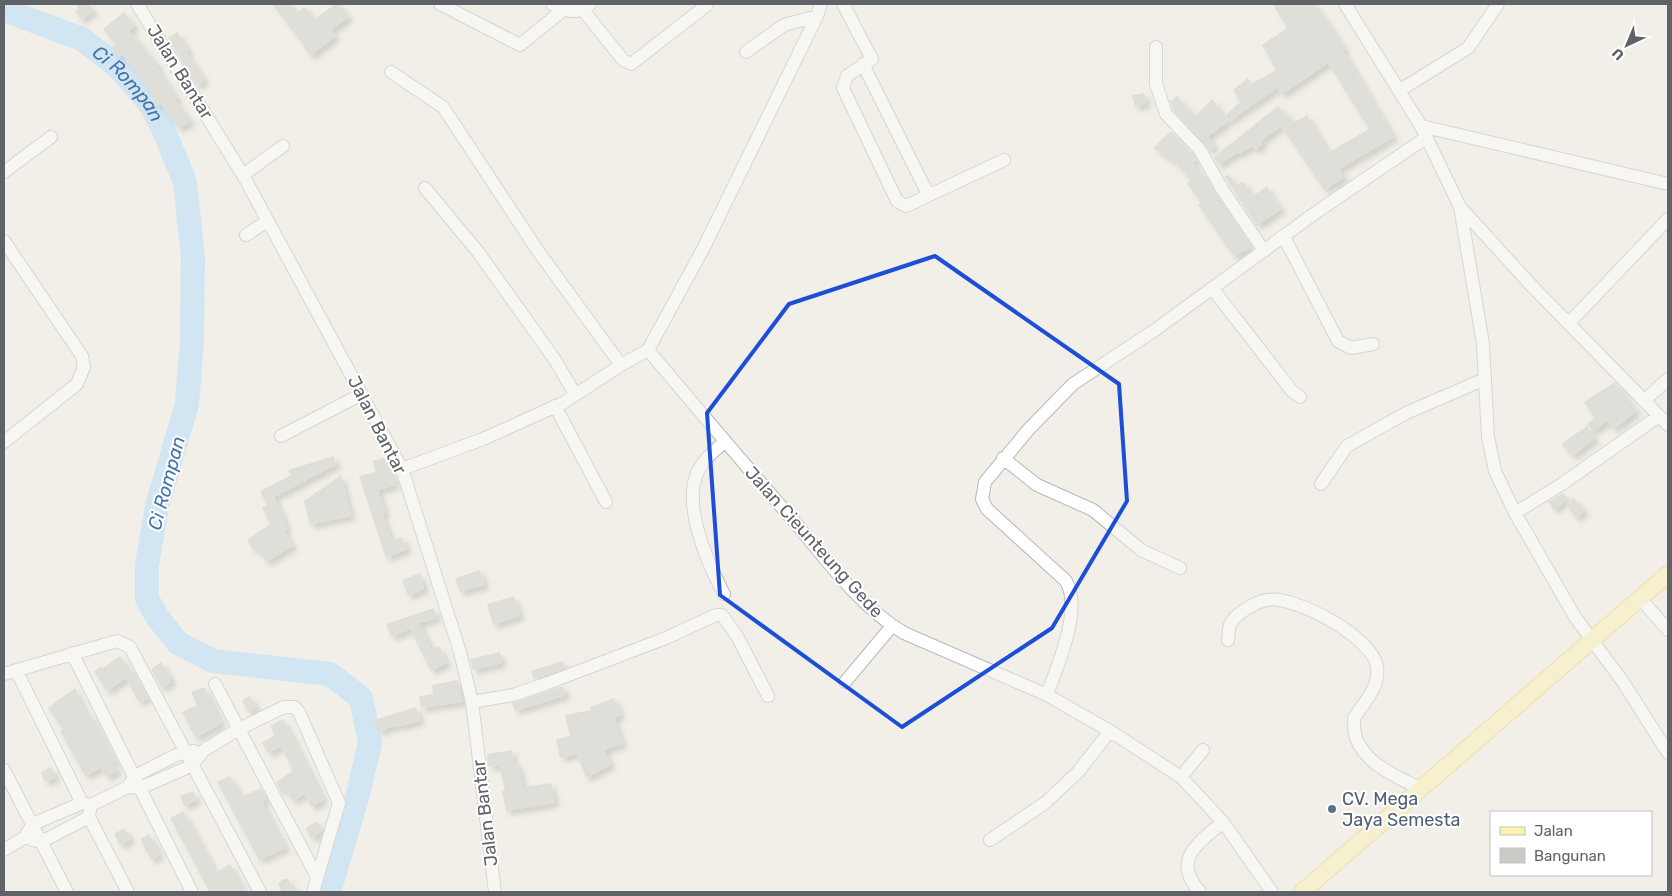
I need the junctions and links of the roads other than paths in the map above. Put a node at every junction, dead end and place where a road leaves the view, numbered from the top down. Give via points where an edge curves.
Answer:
1 (137, 4) edge
2 (440, 4) edge
3 (552, 4) edge
4 (704, 4) edge
5 (843, 4) edge
6 (1345, 4) edge
7 (1498, 4) edge
8 (587, 7) edge
9 (563, 10) junction
10 (819, 10) edge
11 (1156, 47) dead end
12 (746, 52) dead end
13 (863, 64) junction
14 (391, 72) dead end
15 (1400, 90) junction
16 (1424, 132) junction
17 (51, 137) dead end
18 (283, 146) dead end
19 (1004, 160) dead end
20 (4, 172) edge
21 (242, 175) junction
22 (1668, 184) edge
23 (425, 188) dead end
24 (928, 194) junction
25 (1460, 207) junction
26 (1668, 219) edge
27 (266, 222) junction
28 (246, 234) dead end
29 (1284, 237) junction
30 (4, 240) edge
31 (1264, 251) junction
32 (1212, 288) junction
33 (1569, 323) junction
34 (1373, 344) dead end
35 (648, 350) junction
36 (621, 364) junction
37 (1486, 379) junction
38 (1668, 379) edge
39 (362, 394) junction
40 (575, 394) junction
41 (1300, 397) dead end
42 (1645, 400) junction
43 (555, 406) junction
44 (1664, 420) edge
45 (281, 436) dead end
46 (725, 441) junction
47 (4, 442) edge
48 (1003, 458) junction
49 (402, 469) junction
50 (1321, 484) dead end
51 (606, 502) dead end
52 (1514, 513) junction
53 (1180, 568) dead end
54 (1668, 574) edge
55 (724, 594) dead end
56 (1640, 598) junction
57 (892, 626) junction
58 (1668, 630) edge
59 (1591, 639) junction
60 (1228, 640) dead end
61 (72, 653) junction
62 (10, 672) edge
63 (845, 682) dead end
64 (215, 684) dead end
65 (1047, 695) junction
66 (768, 696) dead end
67 (472, 702) junction
68 (239, 729) junction
69 (1110, 731) junction
70 (204, 750) junction
71 (1202, 750) dead end
72 (186, 752) junction
73 (1668, 753) edge
74 (192, 765) junction
75 (4, 770) edge
76 (134, 776) junction
77 (1180, 777) junction
78 (134, 788) junction
79 (1421, 789) junction
80 (87, 808) junction
81 (1223, 822) junction
82 (33, 824) junction
83 (24, 838) junction
84 (990, 840) dead end
85 (41, 842) junction
86 (4, 850) edge
87 (317, 877) junction
88 (67, 892) edge
89 (128, 892) edge
90 (192, 892) edge
91 (260, 892) edge
92 (313, 892) edge
93 (495, 892) edge
94 (1200, 892) edge
95 (1272, 892) edge
96 (1302, 892) edge

1 - 21 street, Jalan Bantar
2 - 9 street via 520,45
3 - 9 street
4 - 8 street via 631,64 623,60
5 - 13 street via 872,56
6 - 15 street
7 - 15 street via 1468,48
8 - 9 street
10 - 12 street via 784,25
10 - 35 street via 703,249
11 - 31 street via 1156,84 1166,114 1200,150
13 - 24 street
13 - 24 street via 846,76 843,88 898,200 906,206
14 - 36 street via 444,107 534,244
15 - 16 street
16 - 22 street
16 - 25 street
16 - 29 street
17 - 20 street
18 - 21 street
19 - 24 street
21 - 27 street, Jalan Bantar
23 - 40 street via 478,252 555,360
25 - 33 street
25 - 37 street
26 - 33 street
27 - 28 street
27 - 39 street, Jalan Bantar
29 - 31 street
29 - 34 street via 1338,341 1351,348
30 - 47 street via 72,340 82,356 84,367 77,384
31 - 32 street
32 - 41 street
32 - 48 street via 1073,384
33 - 42 street
35 - 36 street
35 - 46 street, Jalan Cieunteung Gede
36 - 40 street
37 - 50 street via 1406,413 1347,446
37 - 52 street via 1488,437 1495,471
38 - 42 street
39 - 45 street
39 - 49 street, Jalan Bantar
40 - 43 street
42 - 44 street
43 - 49 street via 483,439
43 - 51 street
44 - 52 street
46 - 55 street via 702,464 692,494 699,536
46 - 57 street, Jalan Cieunteung Gede via 864,603
48 - 53 street via 1037,485 1093,510 1141,550
48 - 65 street via 982,490 987,509 1070,588 1069,627
49 - 67 street, Jalan Bantar via 460,652
52 - 59 street
54 - 56 main road
56 - 58 street
56 - 59 main road
57 - 63 street
57 - 65 street, Jalan Cieunteung Gede
59 - 73 street
59 - 79 main road
60 - 79 street via 1230,624 1241,612 1268,600 1291,603 1346,629 1369,648 1377,666 1376,684 1354,718 1356,738 1367,755 1385,770
61 - 62 street
61 - 72 street via 118,641 130,647
61 - 76 street
62 - 80 street
64 - 68 street
65 - 69 street, Jalan Cieunteung Gede
66 - 67 street via 737,636 722,615 716,615 548,684 513,695
67 - 93 street, Jalan Bantar
68 - 70 street
68 - 87 street
68 - 87 street via 288,706 299,712 339,803
69 - 77 street, Jalan Cieunteung Gede
69 - 84 street via 1078,772 1045,803
70 - 72 street
70 - 74 street
71 - 77 street
72 - 74 street
72 - 76 street
74 - 78 street
74 - 91 street
75 - 82 street
76 - 78 street
77 - 81 street, Jalan Cieunteung Gede
78 - 80 street
78 - 90 street
79 - 96 main road
80 - 82 street
80 - 85 street
80 - 89 street
81 - 94 street via 1197,845 1188,858 1186,870
81 - 95 street, Jalan Cieunteung Gede
82 - 83 street
82 - 85 street
83 - 85 street
83 - 86 street
85 - 88 street
87 - 92 street

